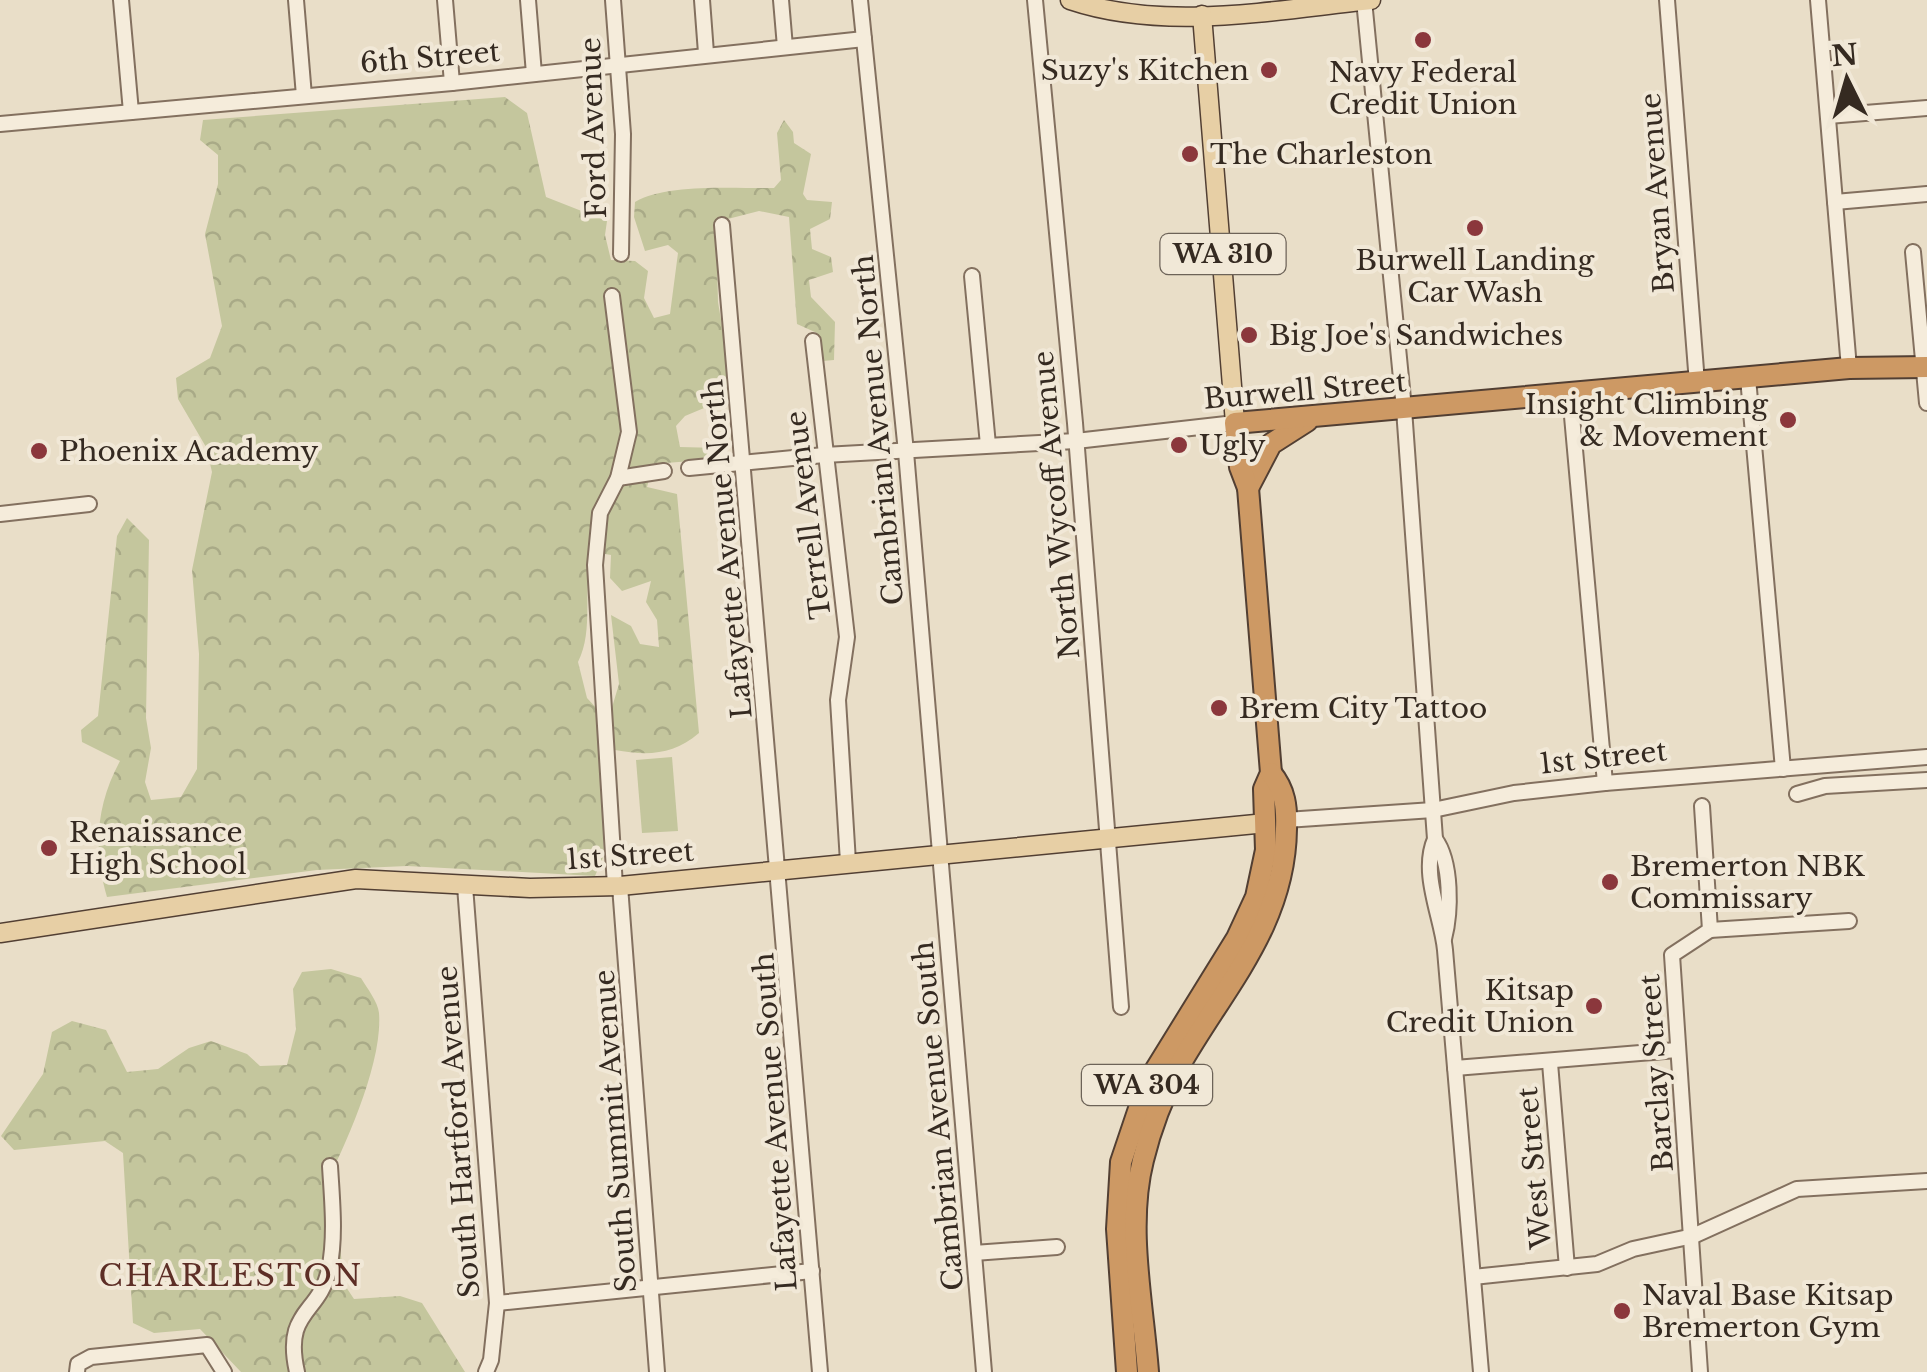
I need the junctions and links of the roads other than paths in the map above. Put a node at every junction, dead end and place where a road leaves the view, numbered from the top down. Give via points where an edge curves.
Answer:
1 (121, 0) edge
2 (296, 0) edge
3 (445, 0) edge
4 (528, 0) edge
5 (613, 0) edge
6 (702, 0) edge
7 (782, 0) edge
8 (860, 0) edge
9 (1035, 0) edge
10 (1070, 0) edge
11 (1367, 0) edge
12 (1668, 0) edge
13 (1818, 0) edge
14 (1202, 8) edge
15 (864, 39) junction
16 (785, 46) junction
17 (706, 53) junction
18 (618, 62) junction
19 (534, 74) junction
20 (452, 83) junction
21 (304, 96) junction
22 (1927, 108) edge
23 (132, 112) junction
24 (1828, 116) junction
25 (0, 124) edge
26 (1927, 194) edge
27 (1835, 202) junction
28 (722, 225) dead end
29 (1914, 252) dead end
30 (621, 254) dead end
31 (972, 276) dead end
32 (612, 296) dead end
33 (813, 341) dead end
34 (1925, 367) edge
35 (1849, 368) junction
36 (1748, 378) junction
37 (1696, 383) junction
38 (1570, 394) junction
39 (1927, 403) edge
40 (1404, 408) junction
41 (1316, 416) junction
42 (1235, 423) junction
43 (1076, 441) junction
44 (988, 445) junction
45 (906, 452) junction
46 (824, 455) junction
47 (744, 466) junction
48 (688, 468) dead end
49 (664, 471) dead end
50 (618, 478) junction
51 (1248, 488) junction
52 (89, 504) dead end
53 (0, 514) edge
54 (1927, 756) edge
55 (1783, 770) junction
56 (1927, 780) edge
57 (1605, 782) junction
58 (1797, 794) dead end
59 (1702, 806) dead end
60 (1433, 810) junction
61 (1276, 822) junction
62 (1108, 840) junction
63 (941, 856) junction
64 (848, 862) junction
65 (780, 869) junction
66 (464, 886) junction
67 (617, 886) junction
68 (1849, 921) dead end
69 (1710, 930) junction
70 (0, 934) edge
71 (1121, 1007) dead end
72 (1677, 1050) junction
73 (1550, 1063) junction
74 (1455, 1068) junction
75 (330, 1166) dead end
76 (1927, 1181) edge
77 (1693, 1236) junction
78 (1057, 1247) dead end
79 (974, 1253) junction
80 (1568, 1268) junction
81 (812, 1271) junction
82 (1473, 1277) junction
83 (652, 1288) junction
84 (497, 1303) junction
85 (77, 1372) edge
86 (224, 1372) edge
87 (298, 1372) edge
88 (486, 1372) edge
89 (657, 1372) edge
90 (820, 1372) edge
91 (984, 1372) edge
92 (1127, 1372) edge
93 (1148, 1372) edge
94 (1481, 1372) edge
95 (1700, 1372) edge

1 - 23 street
2 - 21 street
3 - 20 street
4 - 19 street
5 - 18 street, Ford Avenue
6 - 17 street
7 - 16 street
8 - 15 street, Cambrian Avenue North
9 - 43 street, North Wycoff Avenue
10 - 14 main road via 1124,14
11 - 14 main road
11 - 40 street
12 - 37 street, Bryan Avenue
13 - 24 street
14 - 42 main road, WA 310
15 - 16 street, 6th Street
15 - 45 street, Cambrian Avenue North
16 - 17 street, 6th Street
17 - 18 street, 6th Street
18 - 19 street, 6th Street
18 - 30 street, Ford Avenue
19 - 20 street, 6th Street
20 - 21 street, 6th Street
21 - 23 street, 6th Street
22 - 24 street
23 - 25 street, 6th Street
24 - 27 street
26 - 27 street
27 - 35 street
28 - 47 street, Lafayette Avenue North
29 - 34 street
31 - 44 street
32 - 50 street, South Summit Avenue via 629,432
33 - 46 street, Terrell Avenue
34 - 35 highway, Burwell Street
34 - 39 street
35 - 36 highway, Burwell Street
36 - 37 highway, Burwell Street
36 - 55 street
37 - 38 highway, Burwell Street
38 - 40 highway, Burwell Street
38 - 57 street
40 - 41 highway, Burwell Street
40 - 60 street
41 - 42 highway, Burwell Street
41 - 51 highway via 1271,444
42 - 43 street, Burwell Street
42 - 51 highway, WA 304
43 - 44 street, Burwell Street
43 - 62 street, North Wycoff Avenue
44 - 45 street, Burwell Street
45 - 46 street, Burwell Street
45 - 63 street, Cambrian Avenue North
46 - 47 street, Burwell Street
46 - 64 street, Terrell Avenue via 847,637 838,700
47 - 48 street, Burwell Street
47 - 65 street, Lafayette Avenue North
49 - 50 street
50 - 67 street, South Summit Avenue via 600,513 594,565
51 - 61 highway, WA 304 via 1271,773 1283,787
52 - 53 street
54 - 55 street, 1st Street
55 - 57 street, 1st Street
56 - 58 street
57 - 60 street, 1st Street
59 - 69 street
60 - 61 street, 1st Street
60 - 74 street via 1434,904 1444,940
61 - 62 main road, 1st Street
61 - 92 highway, WA 304 via 1248,918 1148,1082 1121,1162 1117,1229
61 - 93 highway, WA 304 via 1281,882 1267,926 1166,1091 1141,1166 1136,1229
62 - 63 main road, 1st Street
62 - 71 street, North Wycoff Avenue
63 - 64 main road, 1st Street
63 - 79 street, Cambrian Avenue South
64 - 65 main road, 1st Street
65 - 67 main road, 1st Street
65 - 81 street, Lafayette Avenue South
66 - 67 main road, 1st Street
66 - 70 main road, 1st Street via 341,881
66 - 84 street, South Hartford Avenue
67 - 83 street, South Summit Avenue
68 - 69 street
69 - 72 street, Barclay Street via 1672,954
72 - 73 street
72 - 77 street, Barclay Street
73 - 74 street
73 - 80 street, West Street
74 - 82 street
75 - 87 street via 333,1244 328,1274 293,1335
76 - 77 street via 1797,1189
77 - 80 street
77 - 95 street, Barclay Street
78 - 79 street
79 - 91 street, Cambrian Avenue South
80 - 82 street
81 - 83 street
81 - 90 street, Lafayette Avenue South
82 - 94 street
83 - 84 street
83 - 89 street, South Summit Avenue
84 - 88 street, South Hartford Avenue
85 - 86 street via 90,1357 208,1345

